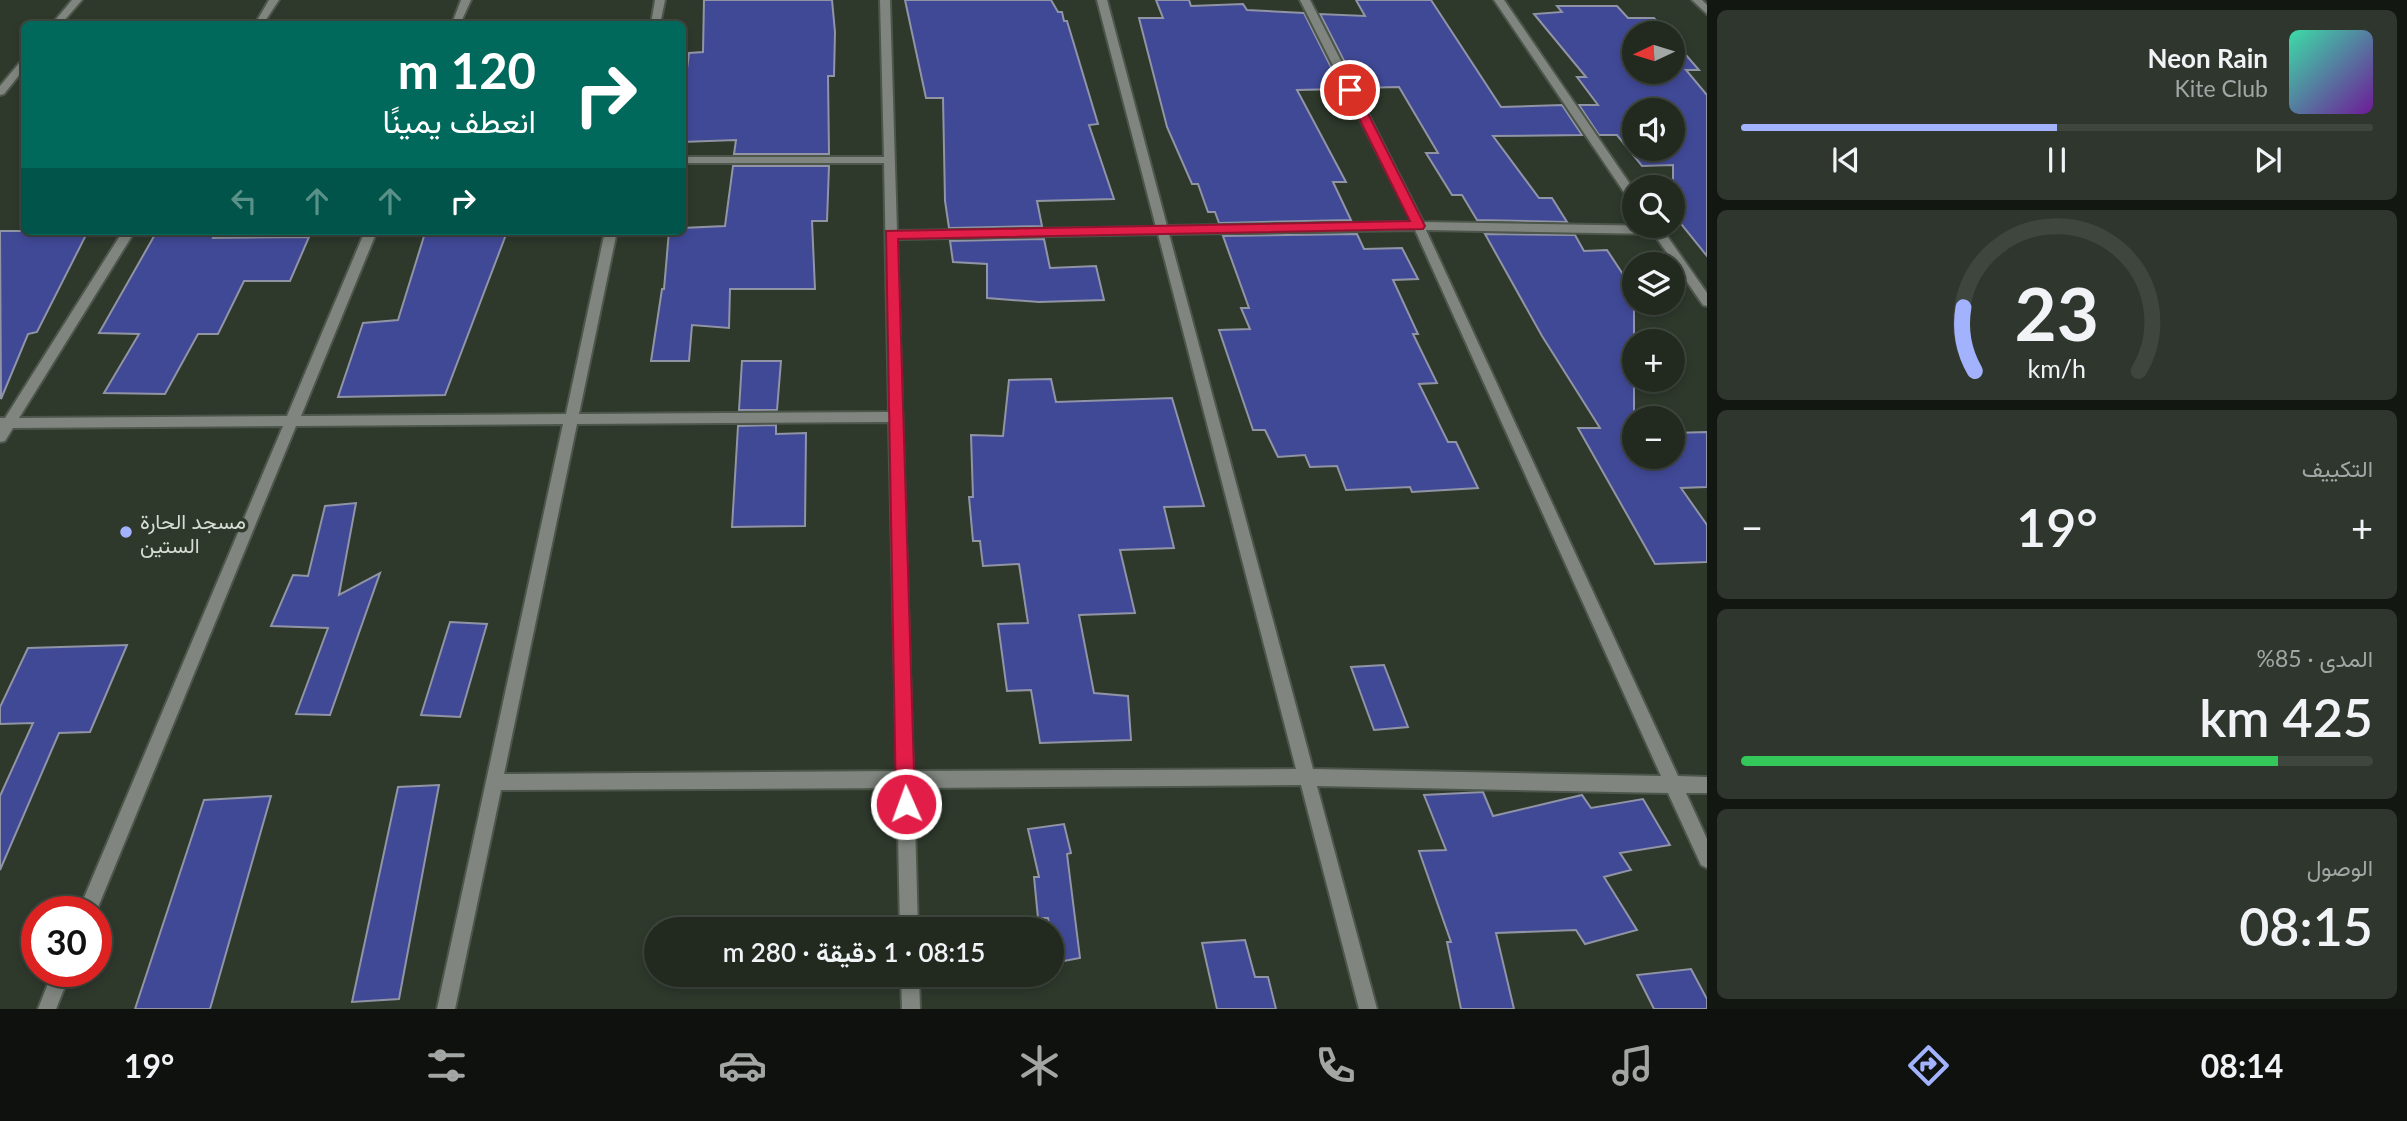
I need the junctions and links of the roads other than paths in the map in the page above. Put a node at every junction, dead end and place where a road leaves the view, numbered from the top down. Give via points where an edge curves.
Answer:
1 (77, 0) edge
2 (274, 0) edge
3 (466, 0) edge
4 (660, 0) edge
5 (885, 0) edge
6 (1102, 0) edge
7 (1305, 0) edge
8 (1499, 0) edge
9 (1697, 0) edge
10 (1707, 11) edge
11 (59, 21) edge
12 (261, 21) edge
13 (457, 21) edge
14 (656, 21) edge
15 (21, 67) edge
16 (0, 92) edge
17 (686, 160) edge
18 (889, 160) junction
19 (1622, 180) edge
20 (1419, 226) junction
21 (1622, 228) edge
22 (1163, 230) junction
23 (891, 234) junction
24 (126, 235) edge
25 (368, 235) edge
26 (610, 235) edge
27 (1662, 238) edge
28 (1707, 302) edge
29 (895, 416) junction
30 (570, 419) junction
31 (291, 421) junction
32 (4, 423) edge
33 (0, 437) edge
34 (1306, 777) junction
35 (905, 779) junction
36 (493, 782) junction
37 (1671, 785) junction
38 (1707, 785) edge
39 (1707, 859) edge
40 (94, 896) edge
41 (909, 917) edge
42 (56, 987) edge
43 (910, 987) edge
44 (47, 1009) edge
45 (446, 1009) edge
46 (911, 1009) edge
47 (1368, 1009) edge

1 - 11 street
2 - 12 street
3 - 13 street
4 - 14 street
5 - 18 street
6 - 22 street
7 - 20 street
8 - 19 street
9 - 10 street
15 - 16 street
17 - 18 street
18 - 23 street
20 - 21 street
20 - 22 street
20 - 37 street
22 - 23 street
22 - 34 street
23 - 29 street
24 - 32 street
25 - 31 street
26 - 30 street
27 - 28 street
29 - 30 street
29 - 35 street
30 - 31 street
30 - 36 street
31 - 32 street
31 - 40 street
32 - 33 street
34 - 35 street
34 - 37 street
34 - 47 street
35 - 36 street
35 - 41 street
36 - 45 street
37 - 38 street
37 - 39 street
42 - 44 street
43 - 46 street

